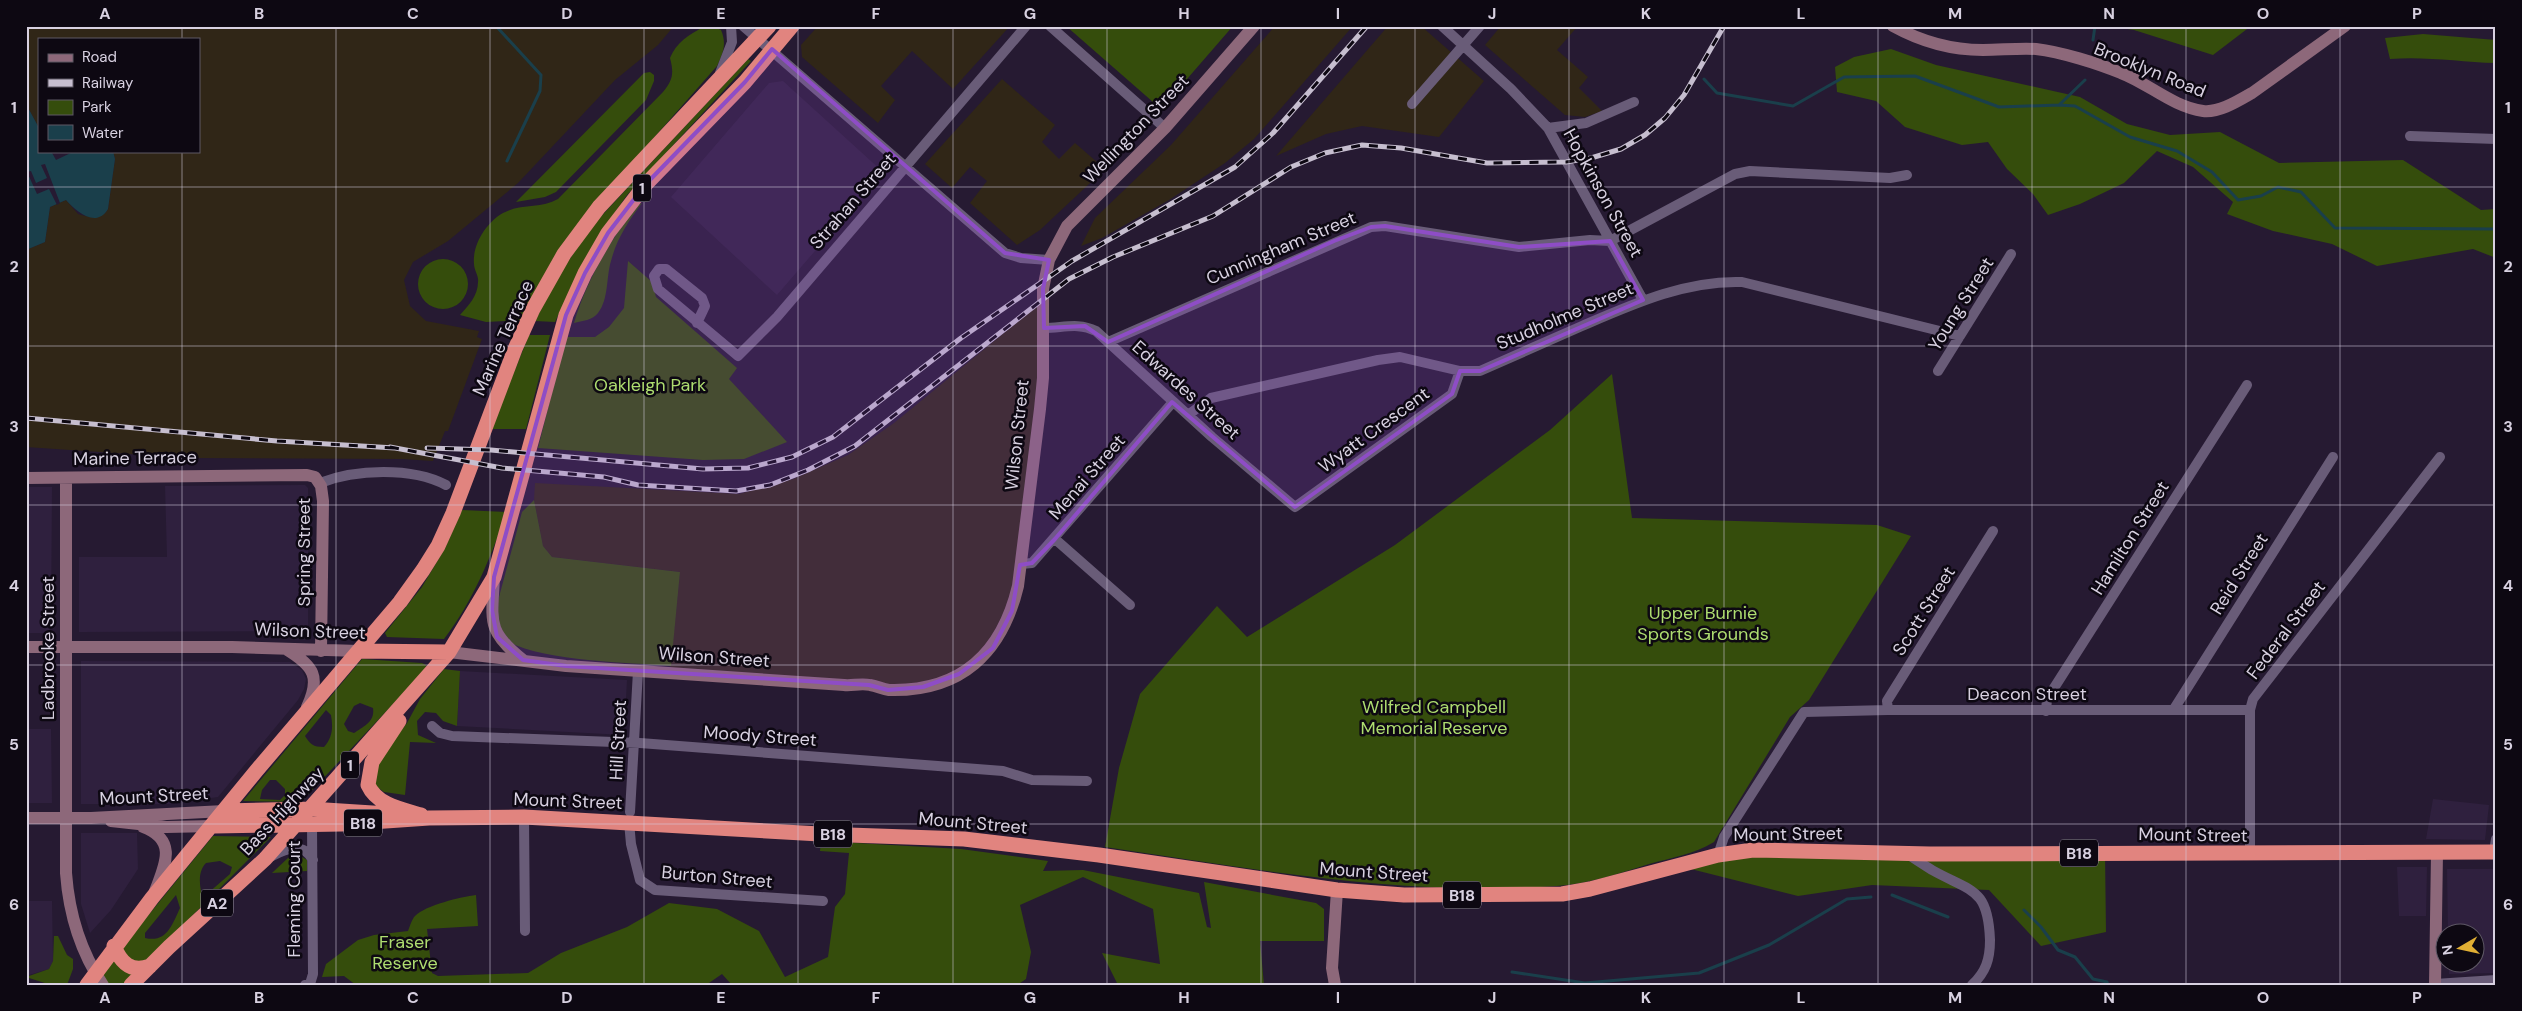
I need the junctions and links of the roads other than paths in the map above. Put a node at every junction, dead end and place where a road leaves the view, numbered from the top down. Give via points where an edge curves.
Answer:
1 (731, 26) edge
2 (744, 26) edge
3 (792, 26) edge
4 (1026, 26) edge
5 (1050, 26) edge
6 (1254, 26) edge
7 (1442, 26) edge
8 (1480, 26) edge
9 (1893, 26) edge
10 (2345, 26) edge
11 (764, 32) edge
12 (1462, 45) junction
13 (772, 49) junction
14 (710, 89) junction
15 (1634, 102) dead end
16 (1412, 104) dead end
17 (1165, 128) junction
18 (1548, 128) junction
19 (2410, 136) dead end
20 (2496, 139) edge
21 (904, 166) junction
22 (1907, 175) dead end
23 (1610, 241) junction
24 (2011, 254) dead end
25 (1049, 260) junction
26 (1643, 300) junction
27 (697, 323) junction
28 (1044, 328) junction
29 (1960, 336) junction
30 (1108, 342) junction
31 (1460, 371) junction
32 (1938, 371) dead end
33 (2246, 385) dead end
34 (1173, 402) junction
35 (1188, 415) junction
36 (2333, 457) dead end
37 (2440, 457) dead end
38 (353, 474) junction
39 (307, 475) junction
40 (26, 478) edge
41 (66, 478) junction
42 (320, 484) junction
43 (446, 485) dead end
44 (1295, 507) joint
45 (1993, 530) dead end
46 (1055, 539) junction
47 (1021, 564) junction
48 (494, 577) junction
49 (1130, 605) dead end
50 (26, 647) edge
51 (65, 647) junction
52 (285, 648) junction
53 (321, 651) junction
54 (359, 651) junction
55 (449, 652) junction
56 (523, 660) junction
57 (638, 671) junction
58 (429, 676) junction
59 (2174, 709) junction
60 (1888, 710) junction
61 (2250, 710) junction
62 (2046, 711) junction
63 (301, 719) junction
64 (432, 726) dead end
65 (634, 743) junction
66 (1087, 781) dead end
67 (224, 811) junction
68 (311, 816) junction
69 (524, 817) junction
70 (629, 817) junction
71 (26, 818) edge
72 (65, 818) junction
73 (91, 818) junction
74 (429, 818) junction
75 (296, 823) junction
76 (138, 825) junction
77 (214, 826) junction
78 (2495, 848) edge
79 (1908, 854) junction
80 (2437, 854) junction
81 (1718, 855) junction
82 (2250, 855) junction
83 (265, 860) junction
84 (313, 860) junction
85 (1337, 890) junction
86 (152, 898) junction
87 (823, 901) dead end
88 (525, 931) dead end
89 (114, 946) junction
90 (150, 966) junction
91 (2496, 980) edge
92 (2435, 984) edge
93 (87, 985) edge
94 (103, 985) edge
95 (131, 985) edge
96 (304, 985) edge
97 (1335, 985) edge
98 (1972, 985) edge

1 - 14 street via 732,42 724,68
2 - 11 street
3 - 13 highway, 1
4 - 21 street, Strahan Street
5 - 17 street
6 - 17 street, Wellington Street
7 - 12 street, Hopkinson Street
8 - 12 street
9 - 10 street, Brooklyn Road via 1939,46 1963,50 2038,50 2064,56 2121,73 2191,109 2206,111 2236,102 2252,93
11 - 13 street
11 - 14 highway, Marine Terrace / 1
12 - 16 street
12 - 18 street, Hopkinson Street
13 - 21 street
13 - 48 highway, 1 via 746,82 645,185 625,209 585,273 566,315 554,355
14 - 54 highway, Marine Terrace / 1 via 599,207 564,254 515,348 438,546
15 - 18 street, Hopkinson Street via 1586,124
17 - 25 street, Wellington Street via 1067,226
18 - 23 street, Hopkinson Street
19 - 20 street
21 - 25 street via 1004,253
21 - 27 street, Strahan Street via 777,317 738,356
22 - 23 street, Cunningham Street via 1890,178 1750,171 1735,174
23 - 26 street, Hopkinson Street
23 - 30 street, Cunningham Street via 1519,247 1385,226 1371,227
24 - 29 street, Young Street
25 - 28 street, Wilson Street via 1043,289
26 - 29 street, Studholme Street via 1694,286 1723,281 1742,282
26 - 31 street, Studholme Street via 1480,370
27 - 27 street, Strahan Street via 705,306 702,298 681,279 666,269 659,269 654,276 658,288
28 - 30 street, Edwardes Street via 1085,326
28 - 47 street, Wilson Street via 1040,409
29 - 32 street, Young Street
30 - 34 street, Edwardes Street
31 - 35 street, Studholme Street via 1400,357 1378,360 1210,398
31 - 44 street, Wyatt Crescent via 1452,394
33 - 62 street, Hamilton Street via 2047,700
34 - 35 street, Edwardes Street
34 - 46 street, Menai Street
35 - 44 street, Edwardes Street
36 - 59 street, Reid Street
37 - 61 street, Federal Street via 2253,699
38 - 39 street
38 - 42 street
38 - 43 street via 421,474
39 - 41 street, Marine Terrace
39 - 42 street via 316,477
40 - 41 street, Marine Terrace
41 - 51 street, Ladbrooke Street
42 - 53 street, Spring Street via 323,501
45 - 60 street, Scott Street via 1887,701
46 - 47 street, Menai Street via 1032,563
46 - 49 street
47 - 57 street, Wilson Street via 1012,611 992,648 959,674 936,684 888,690 869,685
48 - 55 highway, 1
48 - 56 street via 492,610 498,637
50 - 51 street, Wilson Street
51 - 52 street, Wilson Street
51 - 72 street, Ladbrooke Street
52 - 53 street, Wilson Street
52 - 63 street via 303,660 314,675 313,693
53 - 54 street, Wilson Street
54 - 55 highway, Wilson Street
54 - 63 highway, 1
55 - 56 street, Wilson Street
55 - 58 highway, Bass Highway / 1
56 - 57 street, Wilson Street
57 - 65 street, Hill Street
58 - 68 highway, Bass Highway / 1
58 - 74 highway via 374,758 367,780 370,790 384,802
59 - 61 street, Deacon Street
59 - 62 street, Deacon Street
60 - 62 street, Deacon Street
60 - 81 street, Deacon Street via 1804,712 1724,837
61 - 82 street, Federal Street
63 - 67 highway, 1
64 - 65 street, Moody Street via 440,733 452,736
65 - 66 street, Moody Street via 994,770 1032,780
65 - 70 street, Hill Street
67 - 68 highway, Mount Street / B18
67 - 73 street, Mount Street
67 - 77 highway
68 - 74 highway, Mount Street / B18
68 - 75 highway, Mount Street / B18
68 - 84 street, Fleming Court
69 - 70 highway, Mount Street / B18
69 - 74 highway, Mount Street / B18
69 - 88 street
70 - 85 highway, Mount Street / B18 via 820,834 964,839
70 - 87 street, Burton Street via 630,844 640,880 655,890
71 - 72 street, Mount Street
72 - 73 street, Mount Street
72 - 94 street, Ladbrooke Street via 68,894 78,938
73 - 76 street, Mount Street
75 - 77 highway, Mount Street / B18
75 - 83 highway, Bass Highway / A2
76 - 77 street, Mount Street
76 - 86 street via 158,836 167,852
77 - 86 highway
78 - 80 highway, Mount Street / B18
79 - 81 highway, Mount Street / B18 via 1752,850
79 - 82 highway, Mount Street / B18
79 - 98 street via 1931,870 1969,887 1979,896 1987,911 1990,949 1986,969
80 - 82 highway, Mount Street / B18
80 - 92 street
81 - 85 highway, Mount Street / B18 via 1562,894 1404,895
83 - 84 street via 295,847 307,852
83 - 90 highway, Bass Highway / A2
84 - 96 street, Fleming Court via 313,974 310,984
85 - 97 street via 1332,968
86 - 89 highway
89 - 90 highway via 127,966 138,969
89 - 93 highway
90 - 95 highway, Bass Highway / A2
91 - 92 street

